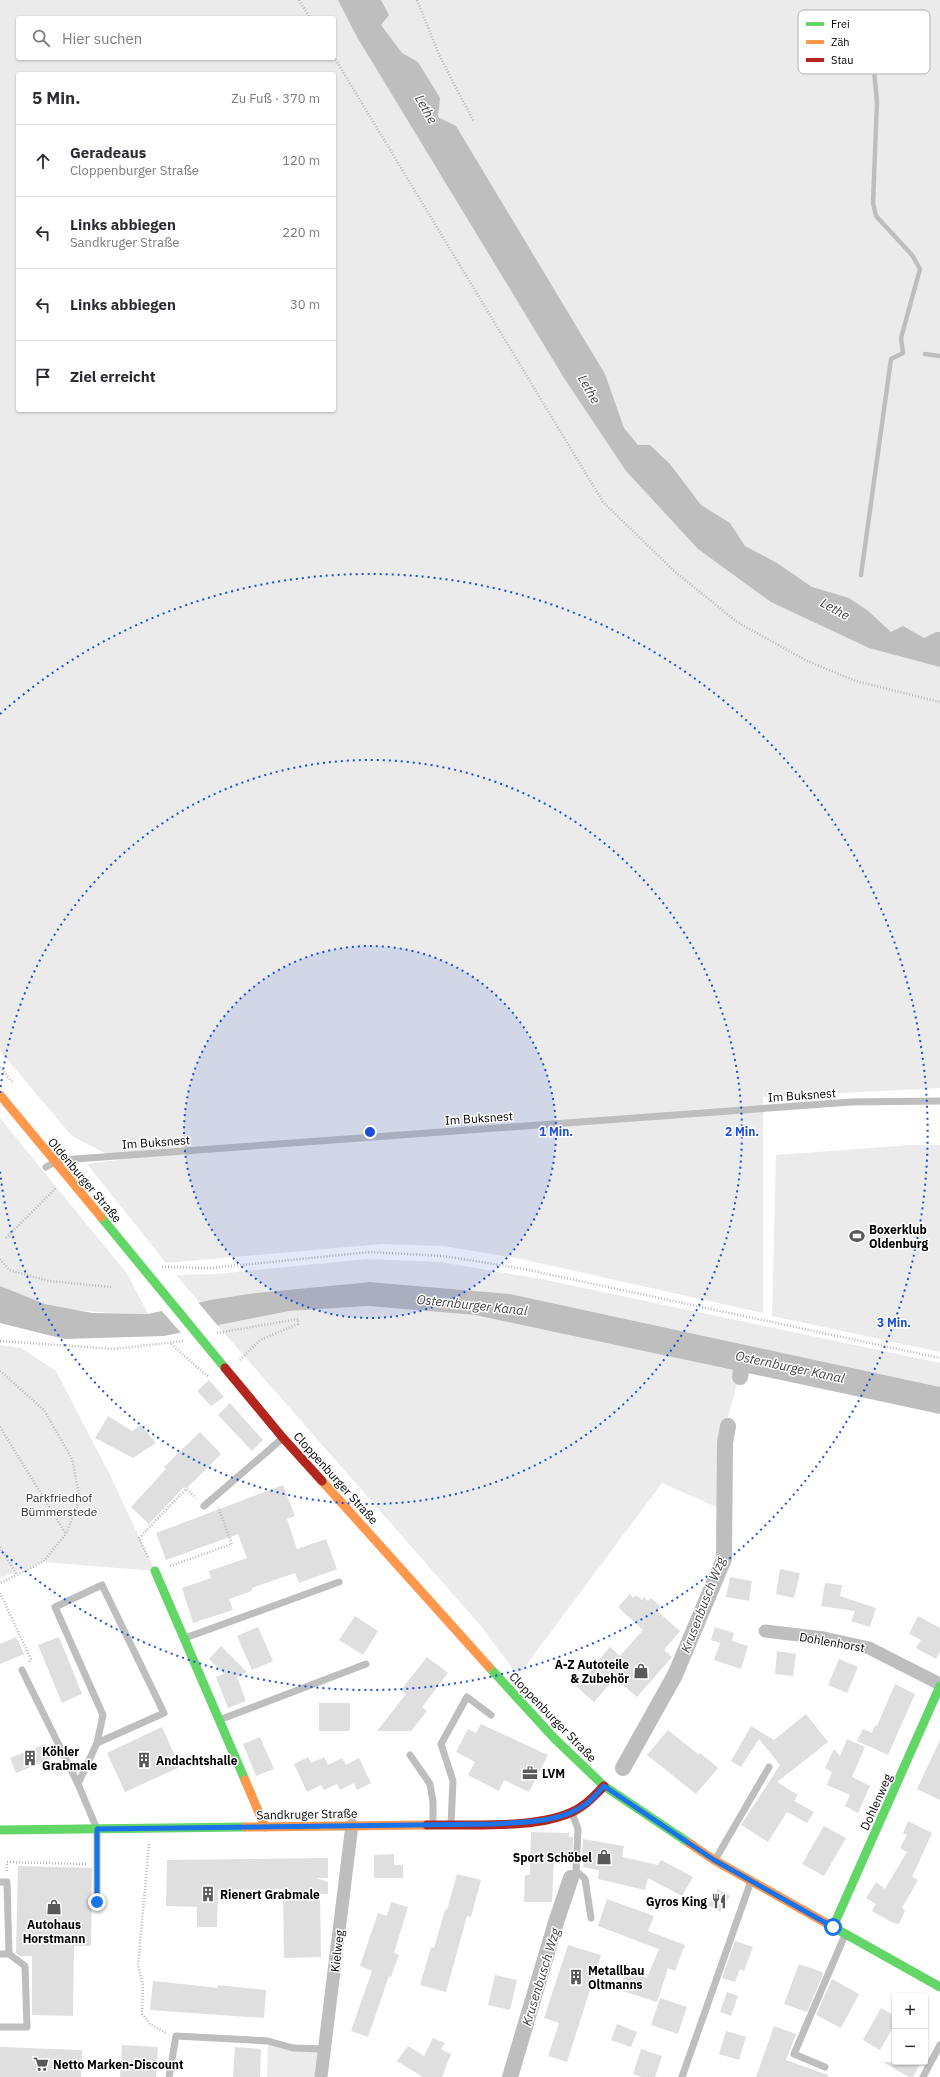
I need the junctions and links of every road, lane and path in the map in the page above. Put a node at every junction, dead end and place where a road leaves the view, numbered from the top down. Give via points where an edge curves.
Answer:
1 (299, 0) edge
2 (417, 0) edge
3 (309, 16) edge
4 (336, 60) edge
5 (474, 122) dead end
6 (940, 702) edge
7 (0, 1095) edge
8 (940, 1101) edge
9 (55, 1162) junction
10 (46, 1167) dead end
11 (60, 1184) dead end
12 (6, 1238) dead end
13 (0, 1260) edge
14 (163, 1266) dead end
15 (111, 1287) dead end
16 (200, 1337) junction
17 (0, 1342) edge
18 (171, 1344) junction
19 (940, 1358) edge
20 (240, 1359) dead end
21 (0, 1371) edge
22 (206, 1375) dead end
23 (0, 1428) edge
24 (284, 1438) junction
25 (214, 1497) junction
26 (204, 1506) joint
27 (66, 1534) junction
28 (0, 1547) edge
29 (155, 1571) junction
30 (17, 1575) junction
31 (339, 1582) dead end
32 (0, 1583) edge
33 (0, 1593) edge
34 (765, 1631) dead end
35 (183, 1638) junction
36 (366, 1664) dead end
37 (22, 1670) joint
38 (940, 1685) edge
39 (492, 1715) dead end
40 (218, 1720) junction
41 (97, 1743) junction
42 (410, 1754) dead end
43 (769, 1767) dead end
44 (78, 1784) junction
45 (604, 1786) junction
46 (572, 1812) junction
47 (433, 1824) junction
48 (451, 1824) junction
49 (352, 1825) junction
50 (150, 1827) junction
51 (265, 1827) junction
52 (97, 1829) junction
53 (0, 1830) edge
54 (714, 1860) junction
55 (96, 1864) junction
56 (751, 1881) junction
57 (3, 1882) edge
58 (97, 1902) dead end
59 (591, 1918) dead end
60 (833, 1927) junction
61 (846, 1934) junction
62 (0, 1954) edge
63 (9, 1954) junction
64 (940, 1987) edge
65 (0, 2027) edge
66 (176, 2036) junction
67 (940, 2045) edge
68 (324, 2050) junction
69 (825, 2067) dead end
70 (169, 2077) edge
71 (321, 2077) edge
72 (682, 2077) edge
73 (923, 2077) edge

1 - 3 path
2 - 5 path via 440,57
4 - 6 path via 603,502 674,571 737,622 807,661 856,681
7 - 9 main road, Oldenburger Straße
8 - 9 lane, Im Buksnest via 851,1102
9 - 10 lane, Im Buksnest
9 - 16 main road, Oldenburger Straße
11 - 12 path
13 - 15 path via 9,1270 49,1281
14 - 19 path via 212,1268 370,1252 443,1256 519,1268
16 - 18 path
16 - 20 path via 298,1319 298,1324 260,1340
16 - 24 main road, Cloppenburger Straße
17 - 18 path via 114,1349
18 - 22 path
21 - 27 path via 44,1410 72,1459 80,1499
23 - 27 path
24 - 25 lane
24 - 45 main road, Cloppenburger Straße via 511,1692
25 - 26 lane
25 - 29 path via 232,1544
26 - 29 path via 186,1489 139,1538
27 - 30 path via 43,1562
28 - 30 path
29 - 35 main road
30 - 32 path
31 - 35 lane
33 - 37 path via 31,1659
34 - 38 street, Dohlenhorst via 824,1638 869,1648
35 - 40 main road
36 - 40 lane
37 - 44 lane
38 - 60 main road, Dohlenweg
39 - 48 lane via 467,1697 441,1744 453,1781
40 - 51 main road
41 - 41 lane via 103,1715 55,1607 102,1585 164,1713
41 - 44 lane
42 - 47 lane via 430,1784
43 - 54 lane
44 - 52 lane
45 - 46 main road, Sandkruger Straße via 588,1802
45 - 54 main road, Cloppenburger Straße
46 - 48 main road, Sandkruger Straße via 528,1822
46 - 59 lane via 578,1829 576,1871 585,1879
47 - 48 main road, Sandkruger Straße
47 - 49 main road, Sandkruger Straße
49 - 51 main road, Sandkruger Straße
49 - 68 street, Kielweg
50 - 51 main road, Sandkruger Straße
50 - 52 main road, Sandkruger Straße
50 - 66 path via 138,1966 143,1985 142,2014 150,2024
52 - 53 main road, Sandkruger Straße
52 - 55 lane
54 - 56 main road, Cloppenburger Straße
55 - 57 path via 7,1862
55 - 58 lane
56 - 60 main road, Cloppenburger Straße
56 - 72 lane
57 - 63 lane
60 - 61 main road, Cloppenburger Straße
61 - 64 main road, Cloppenburger Straße
61 - 69 lane via 794,2054
62 - 63 lane
63 - 65 lane via 25,1966 27,2027
66 - 68 lane via 268,2041 293,2048
66 - 70 lane
67 - 73 lane
68 - 71 street, Kielweg

